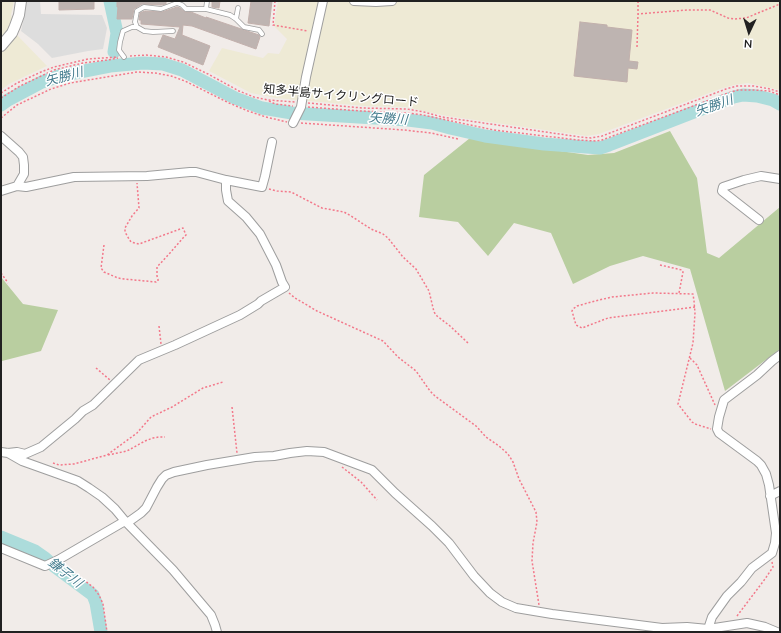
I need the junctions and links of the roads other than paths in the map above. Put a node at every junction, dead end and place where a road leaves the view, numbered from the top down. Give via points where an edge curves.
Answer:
1 (21, 1) edge
2 (207, 1) edge
3 (323, 1) edge
4 (354, 1) edge
5 (392, 1) edge
6 (180, 3) edge
7 (238, 8) dead end
8 (206, 10) junction
9 (236, 19) junction
10 (137, 27) junction
11 (173, 31) dead end
12 (262, 34) dead end
13 (1, 46) edge
14 (124, 57) road end
15 (293, 123) road end
16 (1, 136) edge
17 (272, 142) dead end
18 (780, 179) edge
19 (226, 180) junction
20 (17, 186) junction
21 (1, 191) edge
22 (759, 220) dead end
23 (780, 355) edge
24 (4, 452) edge
25 (780, 491) edge
26 (770, 496) junction
27 (126, 522) junction
28 (1, 548) edge
29 (708, 629) junction
30 (217, 632) edge
31 (777, 632) edge

1 - 13 street via 20,15 12,33
2 - 8 lane
3 - 15 street via 301,106
4 - 5 street
6 - 8 lane via 186,9
6 - 10 lane via 161,9 144,7 137,11
7 - 9 lane
8 - 9 lane via 230,15
9 - 12 lane via 244,27 259,30
10 - 11 lane via 153,32
10 - 14 lane via 123,31 120,50
16 - 20 street via 23,158 24,174
17 - 19 street via 262,187
18 - 22 street via 761,176 724,187 722,191
19 - 20 street via 196,172 74,178 26,187
19 - 24 street via 228,201 260,234 284,287 240,316 139,360 93,405 41,447 25,454
20 - 21 street
23 - 26 street via 724,400 717,429 761,465 766,474
24 - 27 street via 78,481 102,497
25 - 26 street
26 - 29 street via 776,533 772,552 752,568 727,596 712,617
27 - 28 street via 45,566
27 - 29 street via 146,508 162,479 174,472 255,457 324,452 372,470 449,543 474,576 502,602 516,608 538,612 662,628
27 - 30 street via 173,570 211,615
29 - 31 street via 747,623

